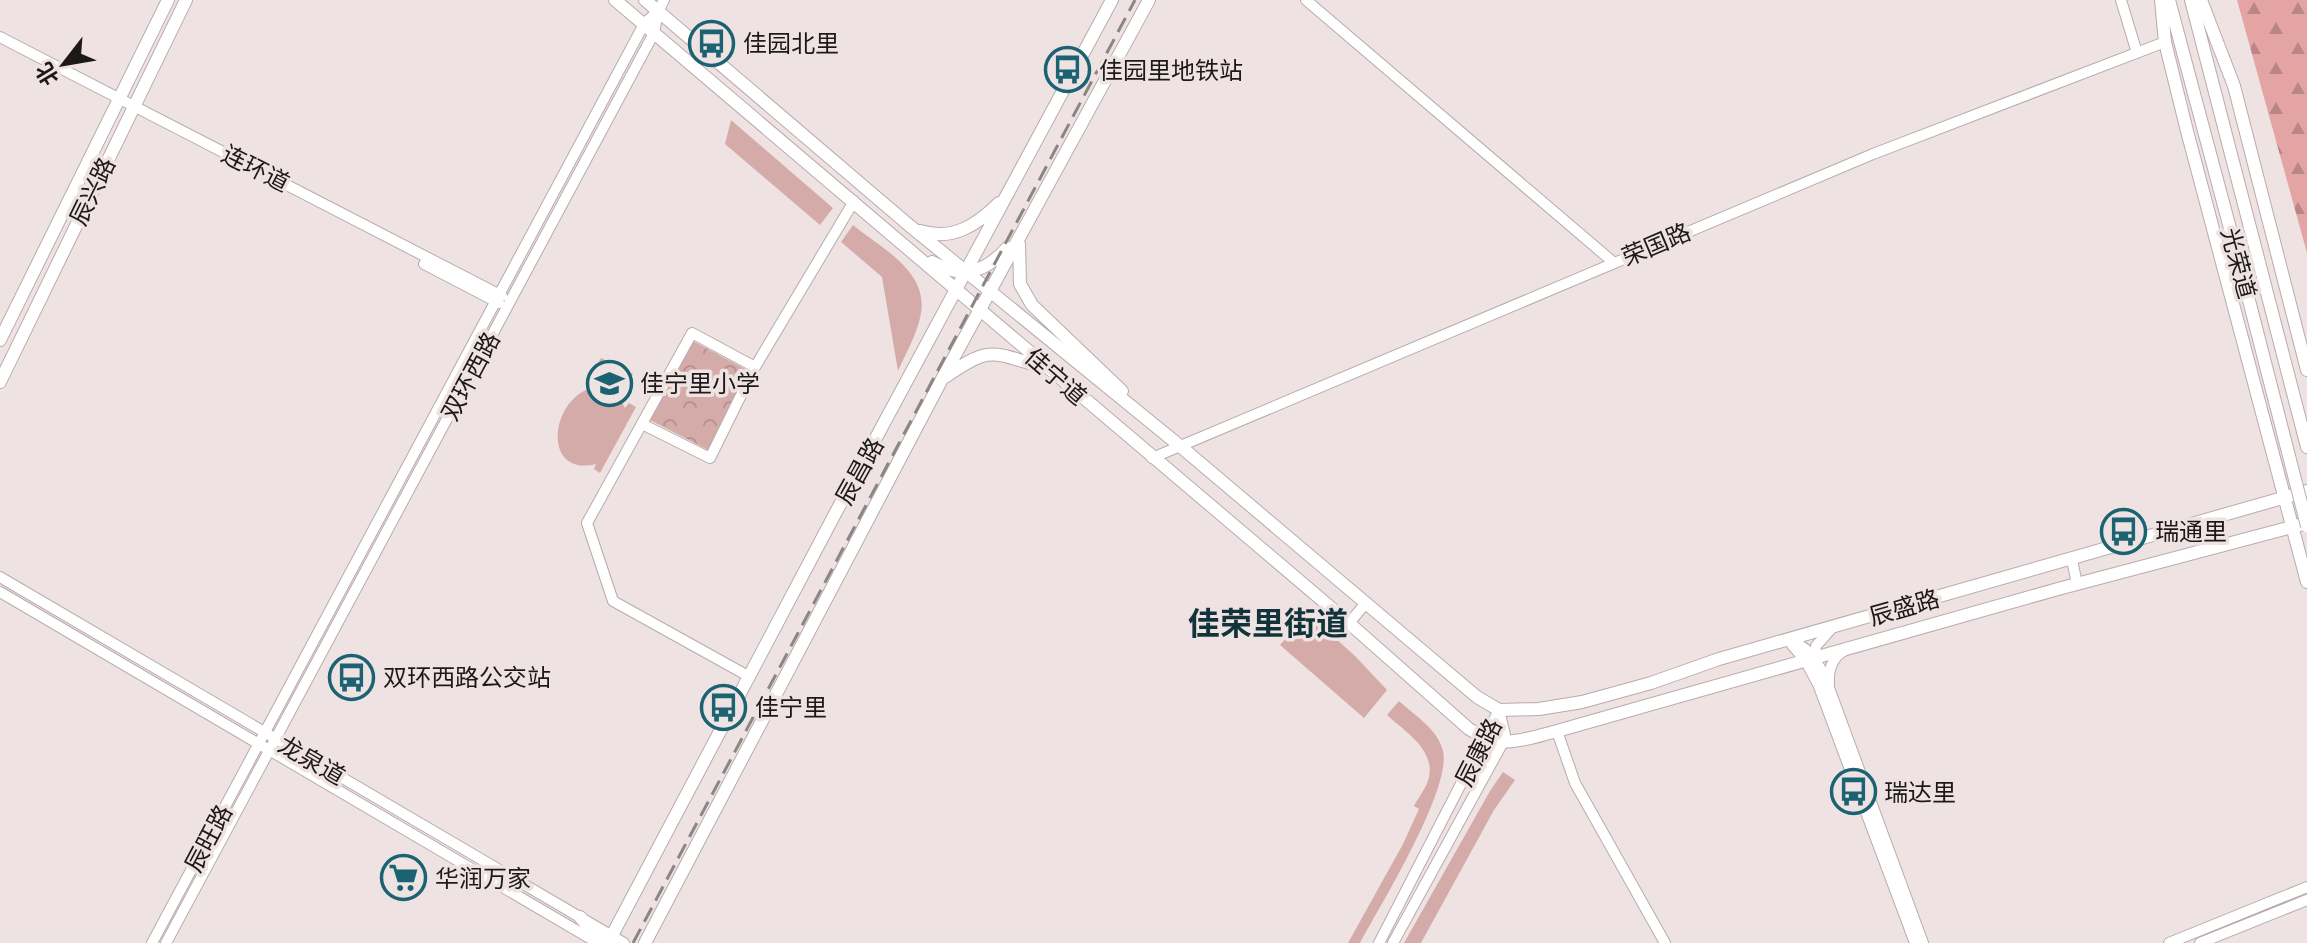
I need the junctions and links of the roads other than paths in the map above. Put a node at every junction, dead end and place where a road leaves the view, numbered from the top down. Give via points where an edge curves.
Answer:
1 (168, 0) edge
2 (186, 0) edge
3 (615, 0) edge
4 (645, 0) edge
5 (1112, 0) edge
6 (1149, 0) edge
7 (1306, 0) edge
8 (2121, 0) edge
9 (2161, 0) edge
10 (2169, 0) edge
11 (2191, 0) edge
12 (2201, 0) edge
13 (661, 6) edge
14 (649, 28) junction
15 (0, 37) edge
16 (2165, 42) junction
17 (0, 43) edge
18 (2137, 53) junction
19 (118, 100) junction
20 (133, 107) junction
21 (1006, 196) junction
22 (854, 201) junction
23 (910, 226) junction
24 (1022, 229) junction
25 (909, 249) junction
26 (1613, 262) junction
27 (966, 273) junction
28 (957, 291) junction
29 (989, 292) junction
30 (496, 297) junction
31 (509, 304) junction
32 (979, 310) junction
33 (0, 340) edge
34 (755, 367) junction
35 (1048, 368) junction
36 (2307, 370) edge
37 (942, 379) junction
38 (0, 382) edge
39 (1140, 413) junction
40 (642, 424) junction
41 (1180, 446) junction
42 (2307, 447) edge
43 (1152, 458) junction
44 (2307, 491) edge
45 (2285, 498) junction
46 (2307, 524) edge
47 (2292, 527) junction
48 (2072, 560) junction
49 (0, 577) edge
50 (2307, 582) edge
51 (2077, 584) junction
52 (0, 592) edge
53 (1366, 603) junction
54 (1349, 623) junction
55 (1833, 627) junction
56 (1789, 640) junction
57 (1848, 647) junction
58 (1809, 658) junction
59 (750, 677) junction
60 (1830, 690) junction
61 (1499, 710) junction
62 (1557, 731) junction
63 (270, 736) junction
64 (1485, 739) junction
65 (1502, 744) junction
66 (264, 747) junction
67 (2307, 887) edge
68 (2307, 900) edge
69 (580, 917) joint
70 (605, 941) edge
71 (152, 943) edge
72 (166, 943) edge
73 (624, 943) edge
74 (645, 943) edge
75 (1379, 943) edge
76 (1393, 943) edge
77 (1665, 943) edge
78 (1915, 943) edge
79 (1923, 943) edge
80 (2169, 943) edge
81 (2200, 943) edge

1 - 19 main road, 辰兴路
2 - 20 main road, 辰兴路
3 - 14 main road, 佳宁道
4 - 13 main road, 佳宁道
5 - 21 main road, 辰昌路
6 - 24 main road, 辰昌路
7 - 26 street
8 - 18 street
9 - 16 main road
10 - 46 main road, 光荣道, bridge
11 - 42 main road, 光荣道
12 - 36 main road via 2234,86
13 - 14 street
13 - 23 main road, 佳宁道
14 - 22 main road, 佳宁道
14 - 30 street, 双环西路
14 - 31 street, 双环西路
15 - 19 street, 连环道
16 - 18 street, 荣国路
16 - 45 main road
17 - 19 street
18 - 26 street, 荣国路
19 - 20 street, 连环道
19 - 33 main road, 辰兴路
20 - 30 street, 连环道
20 - 38 main road, 辰兴路
21 - 23 main road via 980,220 953,234 927,234
21 - 27 main road, 辰昌路
22 - 25 main road, 佳宁道
22 - 34 street
23 - 27 main road, 佳宁道
24 - 27 main road via 991,264
24 - 29 main road, 辰昌路
24 - 39 main road via 1018,272 1025,294
25 - 27 main road via 942,268
25 - 28 main road, 佳宁道
26 - 41 street, 荣国路
27 - 28 main road, 辰昌路
27 - 29 main road, 佳宁道
28 - 32 main road, 佳宁道
28 - 59 main road, 辰昌路
29 - 32 main road, 辰昌路
29 - 39 main road, 佳宁道
30 - 31 street, 连环道
30 - 63 street, 双环西路
31 - 63 street, 双环西路
32 - 35 main road, 佳宁道
32 - 37 main road, 辰昌路
34 - 40 street via 692,333
34 - 40 street via 710,458
35 - 37 main road via 985,354
35 - 43 main road, 佳宁道
37 - 74 main road, 辰昌路
39 - 41 main road, 佳宁道
40 - 59 street via 587,523 613,601
41 - 43 street, 荣国路
41 - 53 main road, 佳宁道
43 - 54 main road, 佳宁道
44 - 45 main road, 辰盛路
45 - 47 main road
45 - 48 main road, 辰盛路
46 - 47 main road, 辰盛路
47 - 50 main road
47 - 51 main road, 辰盛路
48 - 51 street
48 - 55 main road, 辰盛路
49 - 63 street, 龙泉道
51 - 57 main road, 辰盛路
52 - 66 street, 龙泉道
53 - 54 street
53 - 61 main road, 佳宁道
54 - 64 main road, 佳宁道
55 - 56 main road, 辰盛路
55 - 58 street
56 - 58 street
56 - 61 main road, 辰盛路 via 1582,702
57 - 58 main road, 辰盛路
57 - 60 street via 1830,668
58 - 60 street
58 - 62 main road, 辰盛路
58 - 78 street
59 - 70 main road, 辰昌路
60 - 79 street
61 - 64 street, 辰康路
61 - 65 street, 辰康路
62 - 65 main road, 辰盛路
62 - 77 street via 1575,783
63 - 66 street, 辰旺路
63 - 69 street, 龙泉道
64 - 65 main road, 佳宁道
64 - 75 street, 辰康路
65 - 76 street, 辰康路
66 - 70 street, 龙泉道
66 - 71 street, 辰旺路
66 - 72 street, 辰旺路
67 - 80 street
68 - 81 street
69 - 70 main road
70 - 73 street, 龙泉道

